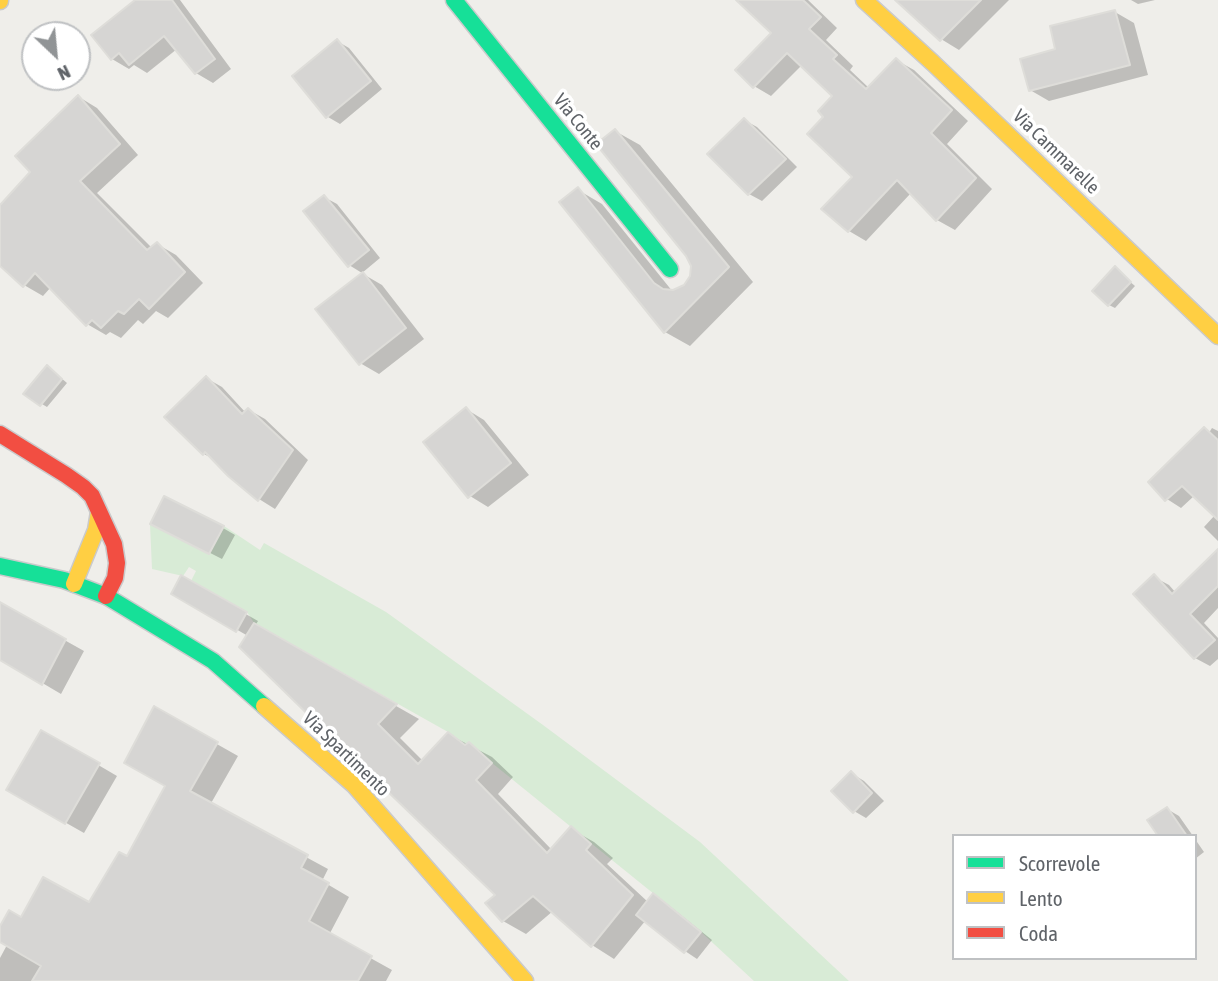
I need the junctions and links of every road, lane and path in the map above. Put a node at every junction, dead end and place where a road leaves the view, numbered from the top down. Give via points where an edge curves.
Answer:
1 (454, 0) edge
2 (864, 0) edge
3 (670, 269) dead end
4 (1218, 336) edge
5 (0, 434) edge
6 (99, 512) junction
7 (0, 566) edge
8 (74, 584) junction
9 (106, 596) junction
10 (525, 981) edge

1 - 3 street, Via Conte
2 - 4 street, Via Cammarelle
5 - 6 street via 83,486
6 - 8 street
6 - 9 street via 117,563
7 - 8 street, Via Spartimento
8 - 9 street, Via Spartimento
9 - 10 street, Via Spartimento via 212,661 354,785

